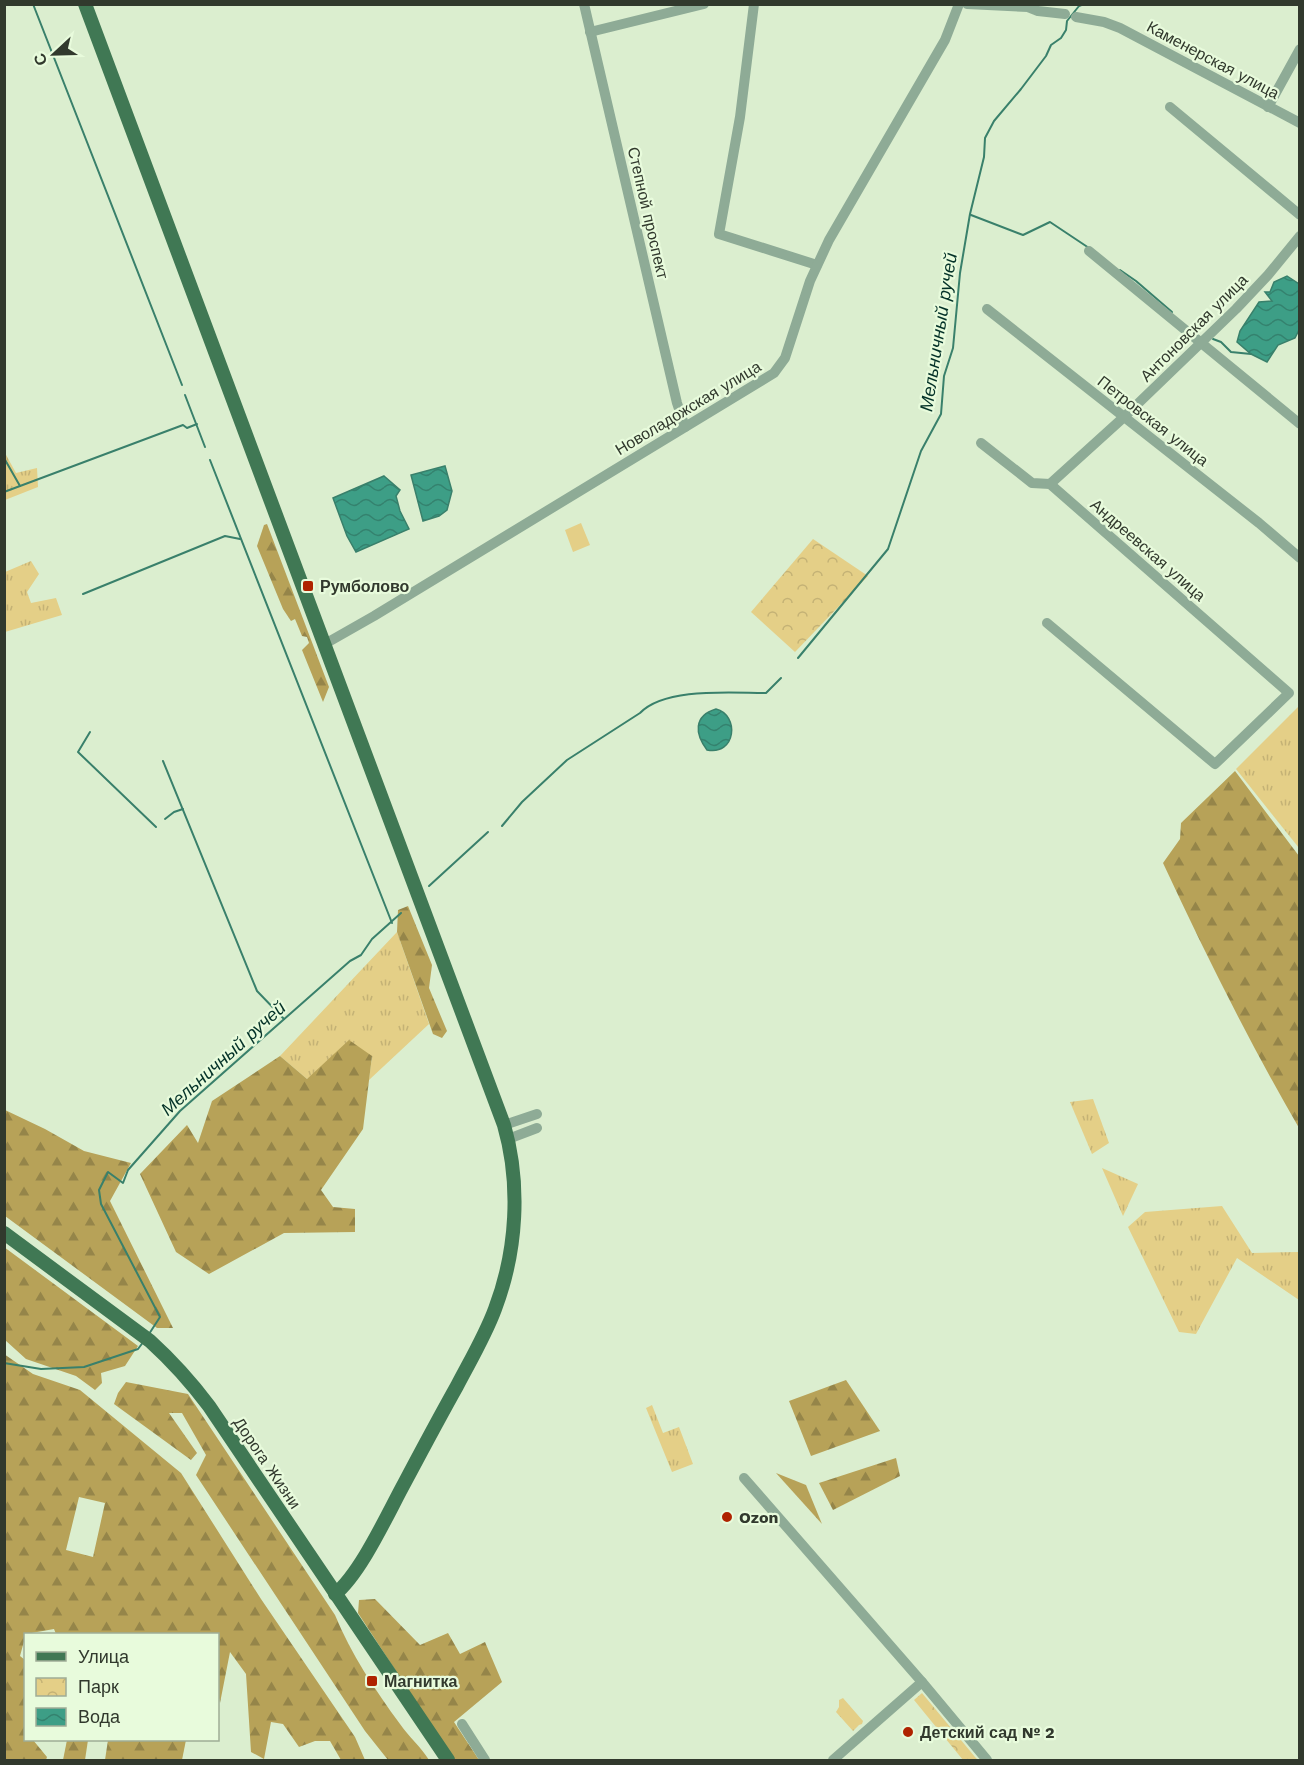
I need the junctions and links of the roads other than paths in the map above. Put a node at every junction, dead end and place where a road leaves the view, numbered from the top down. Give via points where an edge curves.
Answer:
1 (85, 4) edge
2 (584, 4) edge
3 (704, 4) edge
4 (754, 4) edge
5 (959, 4) edge
6 (967, 4) edge
7 (684, 7) edge
8 (590, 32) junction
9 (1299, 50) edge
10 (1170, 107) dead end
11 (1268, 107) junction
12 (1299, 123) edge
13 (1299, 215) edge
14 (1299, 236) edge
15 (1089, 251) dead end
16 (817, 266) junction
17 (987, 309) dead end
18 (1200, 343) junction
19 (1124, 417) junction
20 (1299, 424) edge
21 (685, 427) junction
22 (981, 443) dead end
23 (1050, 484) junction
24 (1299, 558) edge
25 (1047, 623) dead end
26 (323, 645) junction
27 (537, 1114) dead end
28 (504, 1125) junction
29 (537, 1128) dead end
30 (508, 1139) junction
31 (4, 1233) edge
32 (744, 1478) dead end
33 (335, 1594) junction
34 (922, 1682) junction
35 (462, 1724) dead end
36 (448, 1761) edge
37 (485, 1761) edge
38 (833, 1761) edge
39 (987, 1761) edge

1 - 26 main road
2 - 8 street, Степной проспект
3 - 7 street
4 - 16 street via 740,117 719,234
5 - 16 street, Новоладожская улица via 945,40 844,212
6 - 11 street, Каменерская улица via 1017,6 1112,25
7 - 8 street
8 - 21 street, Степной проспект
9 - 11 street
10 - 13 street
11 - 12 street, Каменерская улица
14 - 18 street, Антоновская улица via 1268,275
15 - 18 street
16 - 21 street, Новоладожская улица via 781,366
17 - 19 street, Петровская улица
18 - 19 street, Антоновская улица
18 - 20 street
19 - 23 street, Антоновская улица
19 - 24 street, Петровская улица
21 - 26 street, Новоладожская улица
22 - 23 street, Андреевская улица via 1032,483
23 - 25 street, Андреевская улица via 1288,693 1215,764
26 - 28 main road
27 - 28 street
28 - 30 main road
29 - 30 street
30 - 33 main road via 513,1230 496,1308 374,1537 352,1576
31 - 33 main road, Дорога Жизни via 172,1361 209,1406
32 - 34 street
33 - 36 main road, Дорога Жизни
34 - 38 street
34 - 39 street
35 - 37 street

